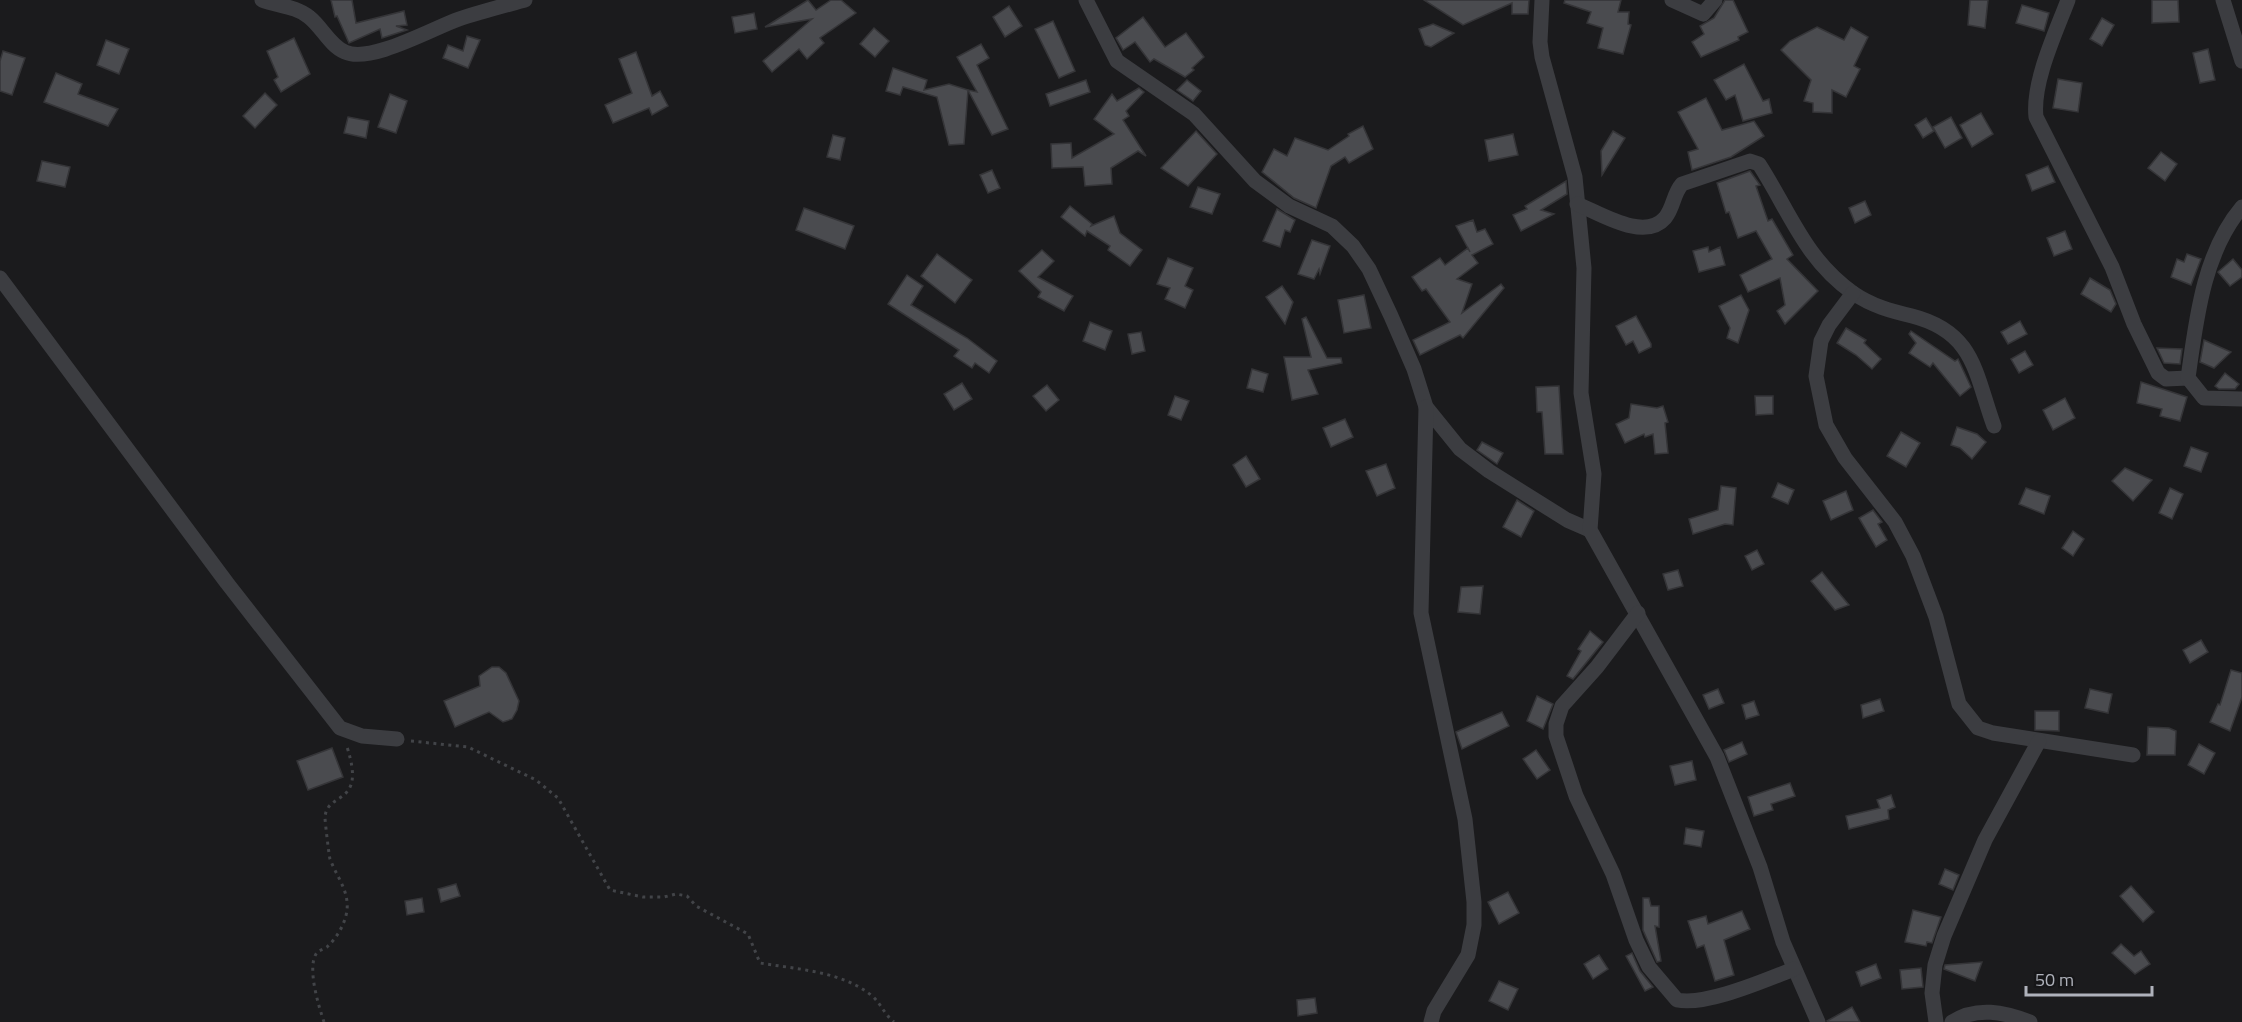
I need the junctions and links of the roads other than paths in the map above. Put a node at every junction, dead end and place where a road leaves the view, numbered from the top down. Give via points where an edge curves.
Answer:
1 (262, 0) edge
2 (525, 0) edge
3 (1086, 0) edge
4 (1542, 0) edge
5 (1672, 0) edge
6 (1715, 0) edge
7 (2068, 0) edge
8 (2223, 0) edge
9 (2242, 61) edge
10 (1577, 204) junction
11 (2242, 207) edge
12 (0, 278) edge
13 (1853, 293) junction
14 (2188, 378) junction
15 (2242, 399) edge
16 (1426, 407) junction
17 (1994, 426) dead end
18 (1590, 530) junction
19 (1638, 614) junction
20 (397, 739) road end
21 (2039, 741) junction
22 (2133, 754) dead end
23 (1794, 969) junction
24 (1436, 1018) edge
25 (1818, 1022) edge
26 (1936, 1022) edge
27 (1952, 1022) edge
28 (2030, 1022) edge

1 - 2 street via 308,16 345,53 357,55 379,51 460,19
3 - 16 street via 1118,61 1194,114 1255,181 1289,206 1332,226 1353,246 1392,316
4 - 10 street via 1542,57 1571,154
5 - 6 street via 1703,14
7 - 14 street via 2040,85 2036,117 2112,267 2157,373 2166,379
8 - 9 street
10 - 13 street via 1629,226 1654,225 1664,219 1682,184 1750,161 1763,171 1811,255
10 - 18 street via 1584,268 1581,393 1594,474
11 - 14 street via 2217,248 2197,316
12 - 20 street via 340,728 362,736
13 - 17 street via 1887,311 1942,327 1963,344 1977,369
13 - 21 street via 1821,341 1816,376 1826,425 1845,458 1895,522 1913,556 1936,617 1952,686 1969,719 1985,731
14 - 15 street via 2204,398
16 - 18 street via 1461,449 1489,471
16 - 24 street via 1421,614 1466,819 1474,902 1468,955
18 - 19 street
19 - 23 street via 1717,757
19 - 23 street via 1562,706 1556,724 1556,736 1576,796 1613,874 1636,940 1649,967 1677,1000 1746,988
21 - 22 street
21 - 26 street via 1985,840 1944,936 1932,993
23 - 25 street
27 - 28 street via 1972,1013 1994,1012

